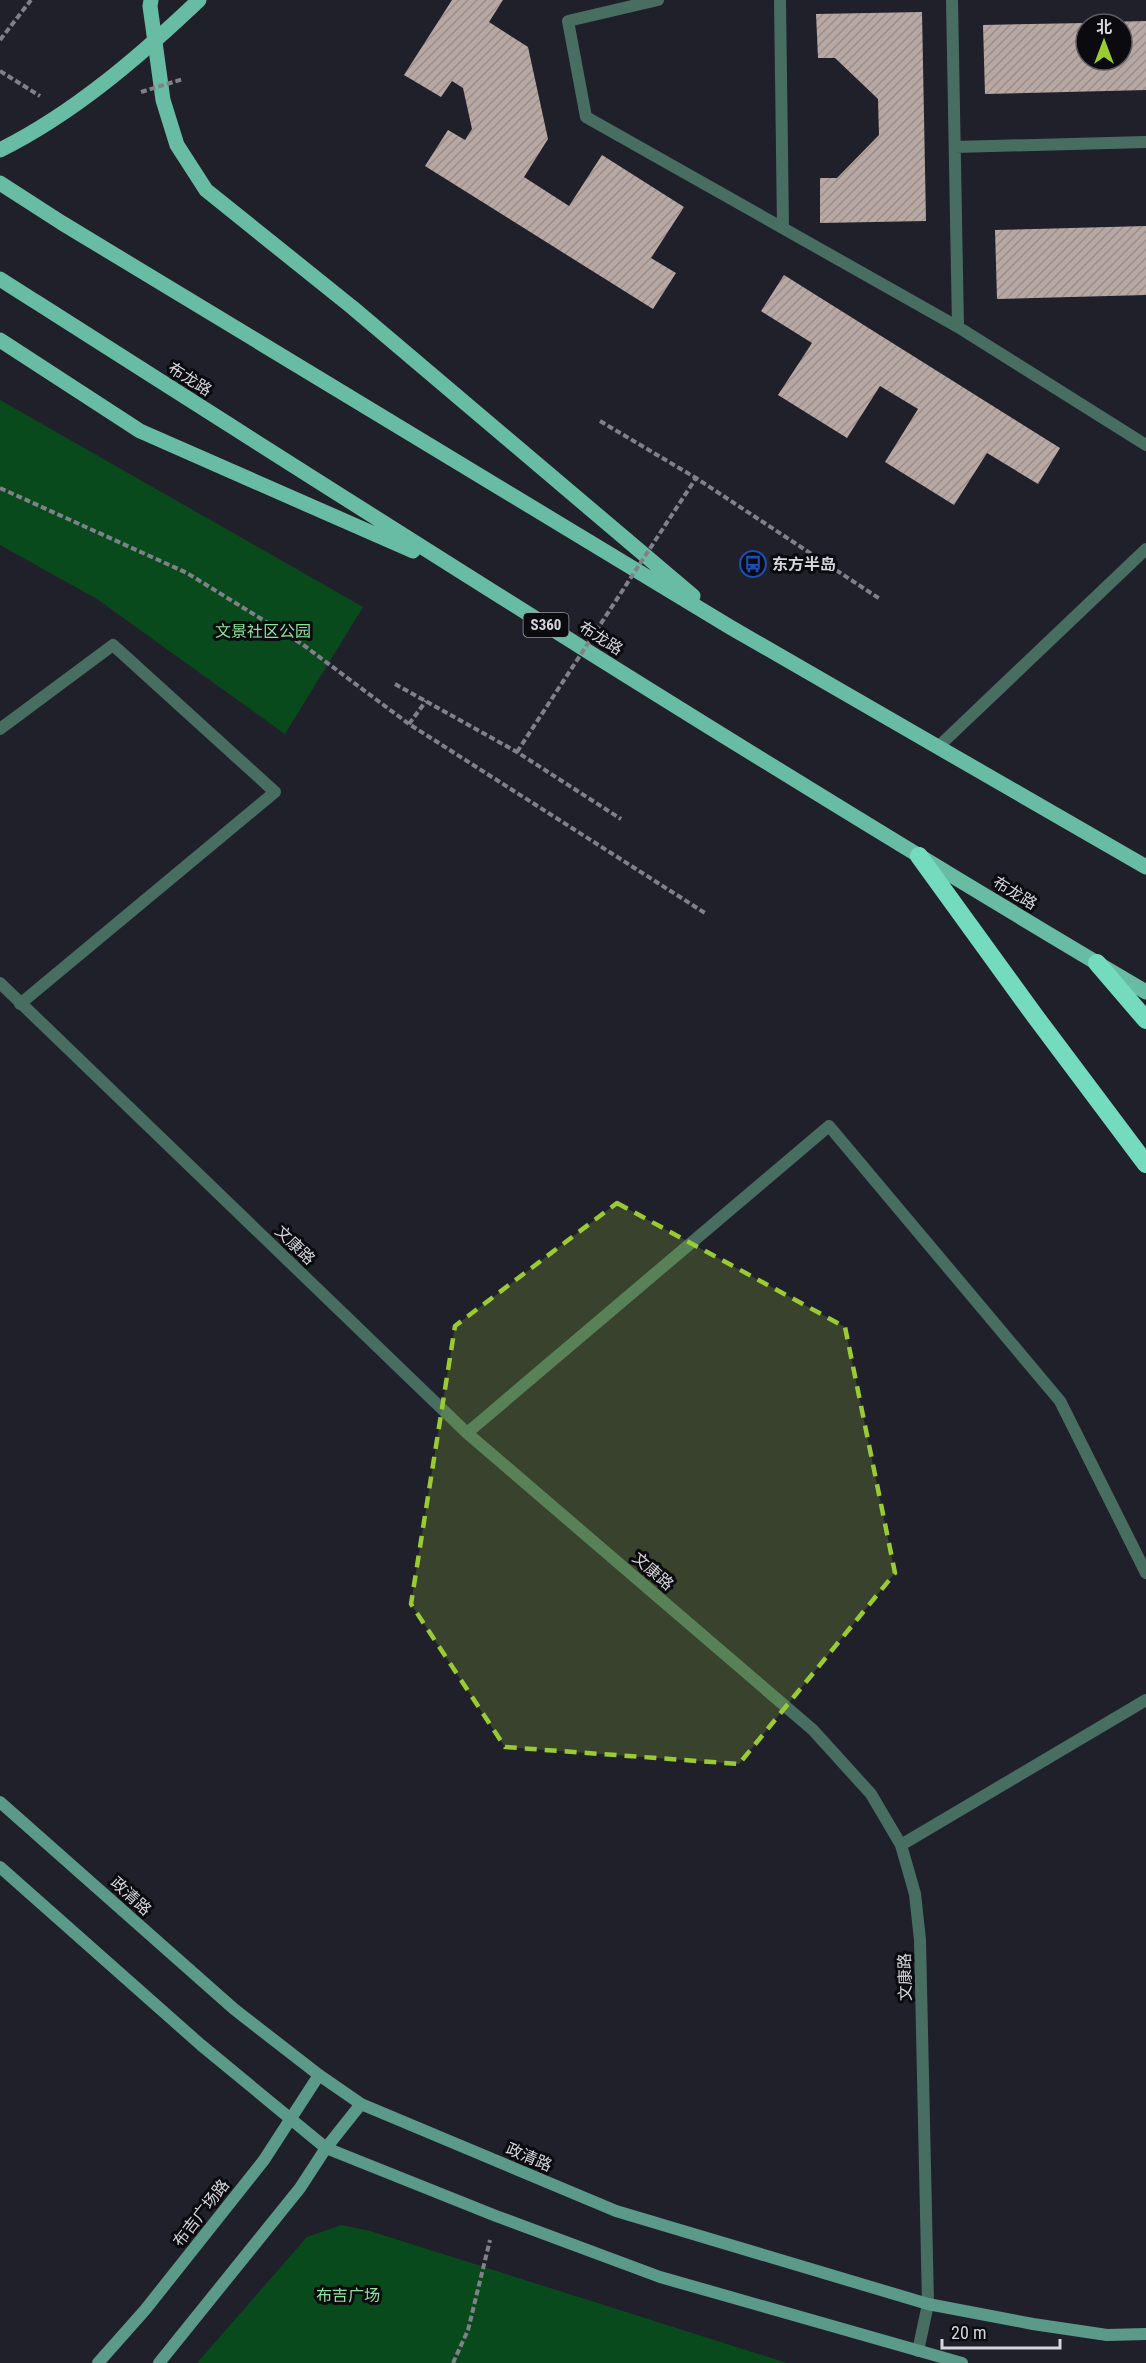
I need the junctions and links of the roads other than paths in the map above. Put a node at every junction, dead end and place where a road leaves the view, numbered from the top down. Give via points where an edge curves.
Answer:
1 (151, 0) edge
2 (199, 0) edge
3 (658, 0) edge
4 (780, 0) edge
5 (952, 0) edge
6 (1146, 142) edge
7 (955, 147) junction
8 (0, 150) edge
9 (0, 183) edge
10 (783, 228) junction
11 (0, 279) edge
12 (958, 327) junction
13 (0, 340) edge
14 (1146, 445) edge
15 (1146, 549) edge
16 (457, 570) junction
17 (730, 627) junction
18 (0, 729) edge
19 (938, 747) junction
20 (919, 856) junction
21 (1146, 867) edge
22 (1097, 963) junction
23 (0, 983) edge
24 (1146, 992) edge
25 (20, 1004) junction
26 (1146, 1020) edge
27 (1146, 1164) edge
28 (467, 1433) junction
29 (1146, 1573) edge
30 (1146, 1700) edge
31 (0, 1802) edge
32 (901, 1845) junction
33 (0, 1867) edge
34 (319, 2075) junction
35 (361, 2104) junction
36 (290, 2117) junction
37 (326, 2148) junction
38 (928, 2304) junction
39 (1146, 2334) edge
40 (918, 2351) junction
41 (98, 2363) edge
42 (159, 2363) edge
43 (962, 2363) edge

1 - 17 main road via 163,100 177,145 206,190 353,308
2 - 8 main road, bridge via 153,44 88,94 31,135
3 - 10 street via 568,21 586,117
4 - 10 street
5 - 7 street
6 - 7 street
7 - 12 street
9 - 17 main road
10 - 12 street
11 - 16 main road, 布龙路 / S360
12 - 14 street
13 - 16 main road via 140,431
15 - 19 street
16 - 20 main road, 布龙路 / S360
17 - 19 main road
18 - 25 street via 113,645 275,792
19 - 21 main road
20 - 22 main road, 布龙路 / S360
20 - 27 highway
22 - 24 main road, S360
22 - 26 highway
23 - 25 street, 文康路
25 - 28 street, 文康路
28 - 29 street via 829,1126 1060,1401
28 - 32 street, 文康路 via 813,1730 871,1794
30 - 32 street
31 - 34 street, 政清路 via 234,2009
32 - 38 street, 文康路 via 915,1894 920,1940
33 - 36 street via 201,2045
34 - 35 street, 政清路
34 - 36 street, 布吉广场路
35 - 37 street
35 - 38 street, 政清路 via 616,2211
36 - 37 street
36 - 41 street, 布吉广场路 via 264,2160
37 - 40 street via 660,2277
37 - 42 street via 300,2188
38 - 39 street, 政清路 via 1107,2335
38 - 40 street, 文康路
40 - 43 street

